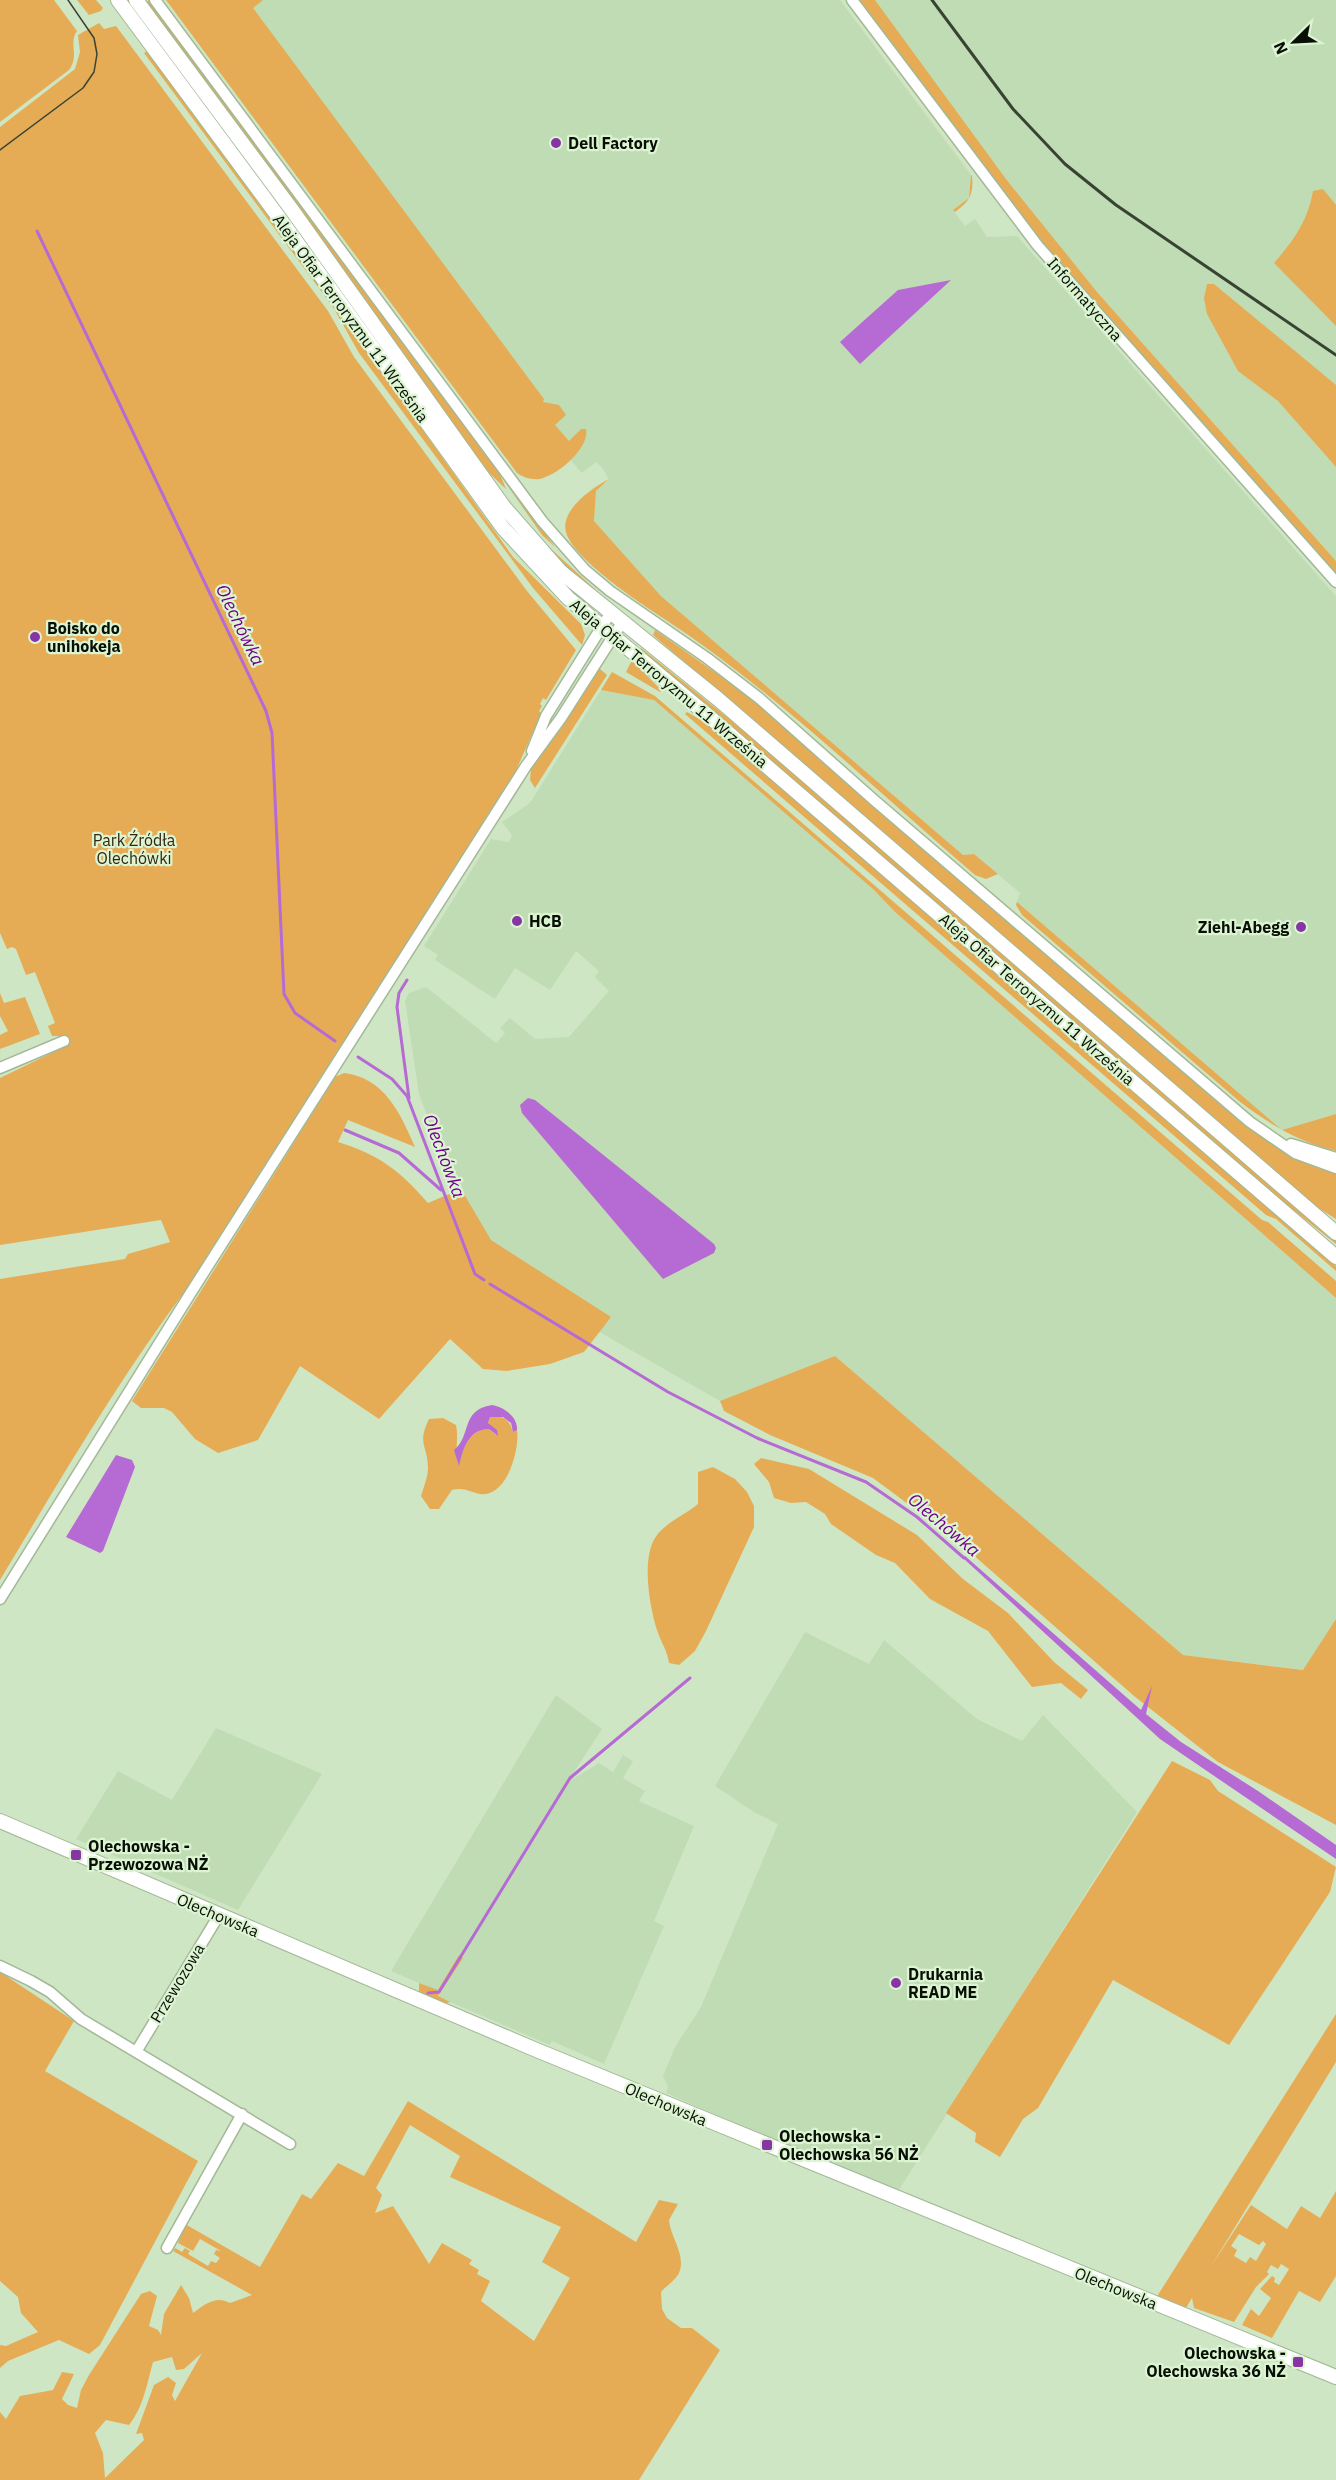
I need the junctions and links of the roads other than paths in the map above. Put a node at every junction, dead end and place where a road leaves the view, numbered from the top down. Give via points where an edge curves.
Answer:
1 (118, 0) edge
2 (136, 0) edge
3 (155, 0) edge
4 (852, 0) edge
5 (1336, 582) edge
6 (610, 612) junction
7 (623, 621) junction
8 (601, 627) junction
9 (613, 636) junction
10 (526, 766) junction
11 (64, 1041) dead end
12 (0, 1068) edge
13 (1283, 1143) junction
14 (1336, 1158) edge
15 (1336, 1168) edge
16 (1336, 1233) edge
17 (1336, 1257) edge
18 (0, 1599) edge
19 (0, 1821) edge
20 (219, 1915) junction
21 (0, 1966) edge
22 (136, 2052) junction
23 (242, 2114) junction
24 (290, 2144) dead end
25 (167, 2248) dead end
26 (1336, 2377) edge

1 - 8 street, Aleja Ofiar Terroryzmu 11 Września via 503,528 540,571
2 - 6 street, Aleja Ofiar Terroryzmu 11 Września via 504,507 561,572
3 - 13 street via 536,513 585,570 618,599 759,698 1234,1109
4 - 5 street, Informatyczna via 1011,213
6 - 7 street, Aleja Ofiar Terroryzmu 11 Września
6 - 8 street
7 - 9 street
7 - 16 street, Aleja Ofiar Terroryzmu 11 Września
8 - 9 street, Aleja Ofiar Terroryzmu 11 Września
8 - 10 street via 546,716
9 - 10 street
9 - 17 street, Aleja Ofiar Terroryzmu 11 Września
10 - 18 street
11 - 12 street
13 - 14 street
13 - 15 street via 1295,1153
19 - 20 street, Olechowska
20 - 22 street, Przewozowa
20 - 26 street, Olechowska
21 - 22 street via 50,1992 81,2019
22 - 23 street
23 - 24 street
23 - 25 street

